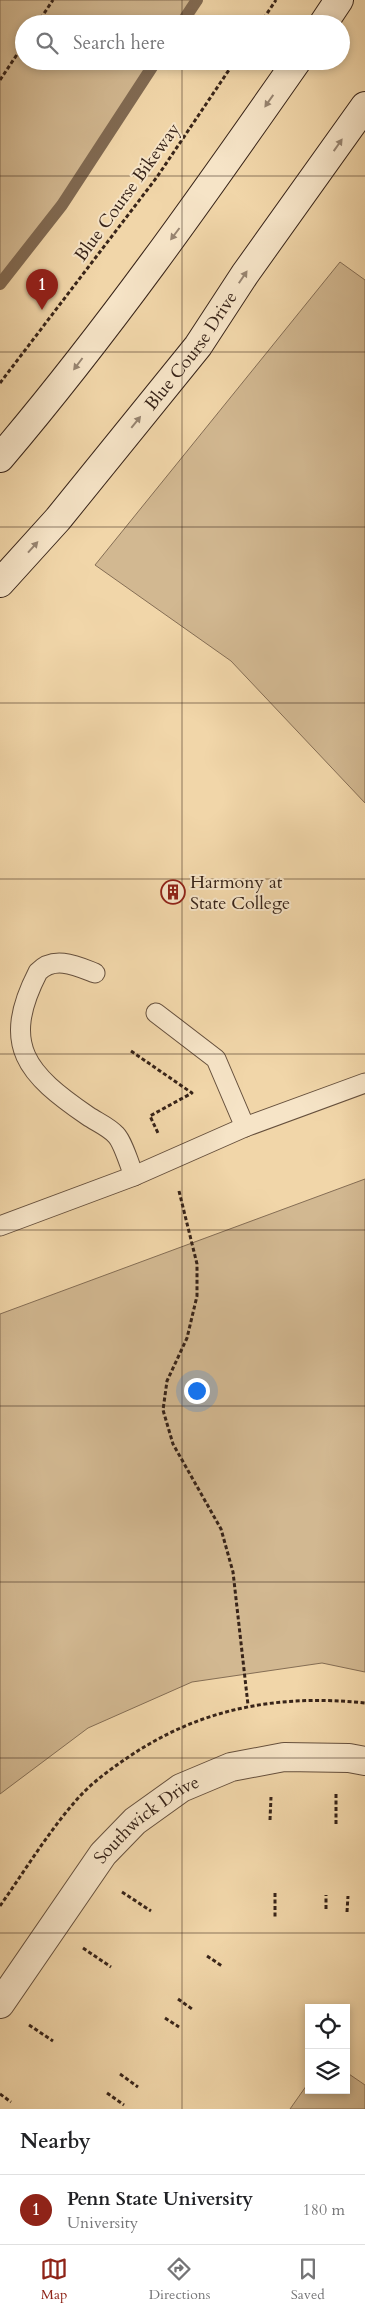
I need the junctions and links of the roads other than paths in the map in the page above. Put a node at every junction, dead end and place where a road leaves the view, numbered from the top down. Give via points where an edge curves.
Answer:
1 (339, 0) edge
2 (329, 15) edge
3 (291, 70) edge
4 (365, 106) edge
5 (0, 458) edge
6 (0, 583) edge
7 (95, 973) dead end
8 (156, 1013) dead end
9 (365, 1082) edge
10 (245, 1127) junction
11 (134, 1176) junction
12 (0, 1226) edge
13 (365, 1761) edge
14 (0, 2004) edge

1 - 2 main road
3 -> 5 main road via 58,390
6 -> 4 main road, Blue Course Drive via 58,518 198,346 245,274
7 - 11 lane via 65,962 42,968 19,994 7,1026 11,1053 30,1076 117,1136
8 - 10 lane via 216,1059
9 - 10 lane
10 - 11 lane
11 - 12 lane
13 - 14 main road, Southwick Drive via 284,1757 231,1767 181,1788 135,1821 103,1854

